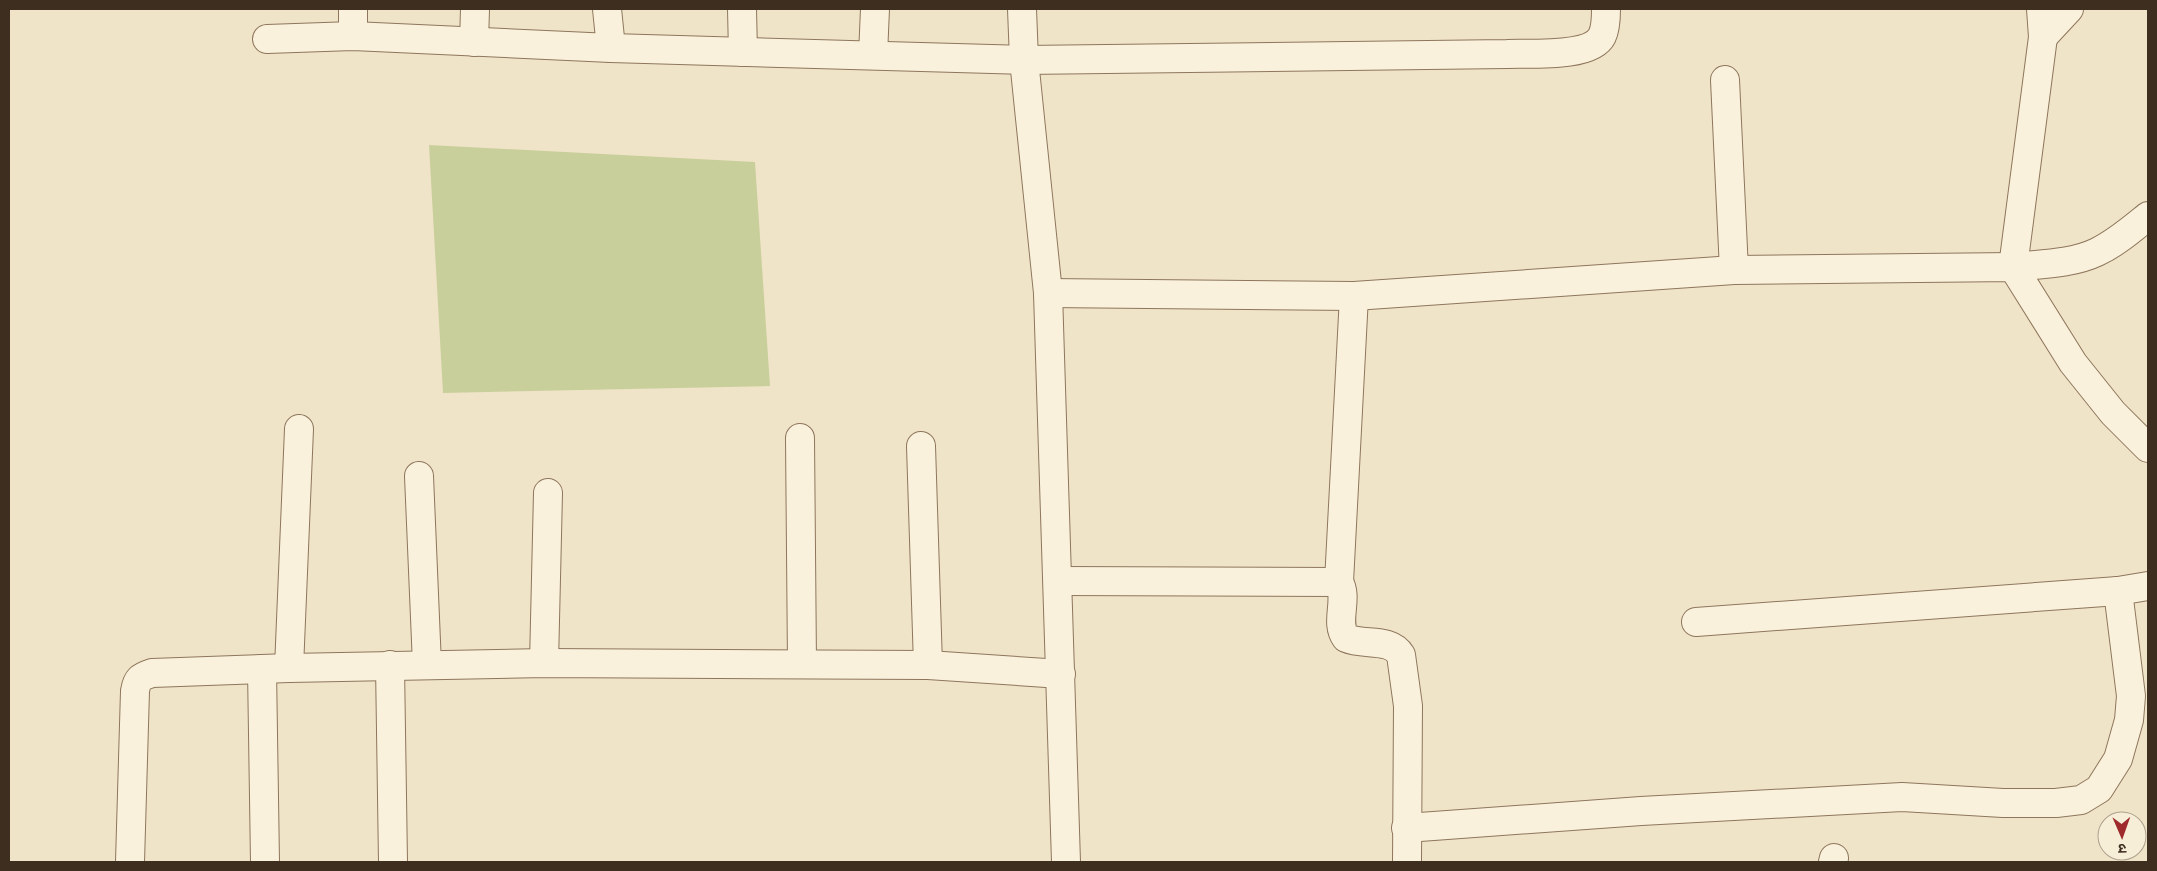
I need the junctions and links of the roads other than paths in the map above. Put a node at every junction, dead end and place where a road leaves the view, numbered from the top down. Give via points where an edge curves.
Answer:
1 (353, 9) edge
2 (475, 9) edge
3 (608, 9) edge
4 (742, 9) edge
5 (874, 9) edge
6 (1022, 9) edge
7 (1606, 9) edge
8 (2042, 9) edge
9 (2069, 9) edge
10 (354, 36) junction
11 (2043, 37) junction
12 (267, 39) dead end
13 (474, 42) junction
14 (611, 48) junction
15 (743, 52) junction
16 (873, 55) junction
17 (1024, 60) junction
18 (1725, 80) dead end
19 (2148, 216) edge
20 (2013, 267) junction
21 (1734, 270) junction
22 (1048, 293) junction
23 (1354, 296) junction
24 (300, 429) dead end
25 (800, 438) dead end
26 (921, 446) dead end
27 (2148, 448) edge
28 (419, 476) dead end
29 (548, 493) dead end
30 (1059, 581) junction
31 (1339, 582) junction
32 (2148, 586) edge
33 (2118, 591) junction
34 (1696, 622) dead end
35 (544, 663) junction
36 (802, 664) junction
37 (390, 665) junction
38 (427, 665) junction
39 (928, 665) junction
40 (276, 668) junction
41 (1061, 674) junction
42 (1406, 828) junction
43 (130, 862) edge
44 (265, 862) edge
45 (393, 862) edge
46 (1066, 862) edge
47 (1407, 862) edge

1 - 10 street
2 - 13 street
3 - 14 street
4 - 15 street
5 - 16 street
6 - 17 street
7 - 17 street via 1602,36 1593,46 1556,53
8 - 11 street
9 - 11 street
10 - 12 street
10 - 13 street
11 - 20 street
13 - 14 street
14 - 15 street
15 - 16 street
16 - 17 street
17 - 22 street
18 - 21 street
19 - 20 street via 2096,252 2069,261
20 - 21 street
20 - 27 street via 2073,363 2113,413
21 - 23 street
22 - 23 street
22 - 30 street
23 - 31 street
24 - 40 street
25 - 36 street
26 - 39 street
28 - 38 street
29 - 35 street
30 - 31 street
30 - 41 street
31 - 42 street via 1343,593 1341,626 1346,638 1355,642 1390,644 1401,655 1408,706
32 - 33 street
33 - 34 street
33 - 42 street via 2131,696 2129,720 2118,759 2099,789 2080,800 2003,803 1902,797
35 - 36 street
35 - 38 street
36 - 39 street
37 - 38 street
37 - 40 street
37 - 45 street
39 - 41 street
40 - 43 street via 152,674 141,676 136,681
40 - 44 street
41 - 46 street
42 - 47 street

